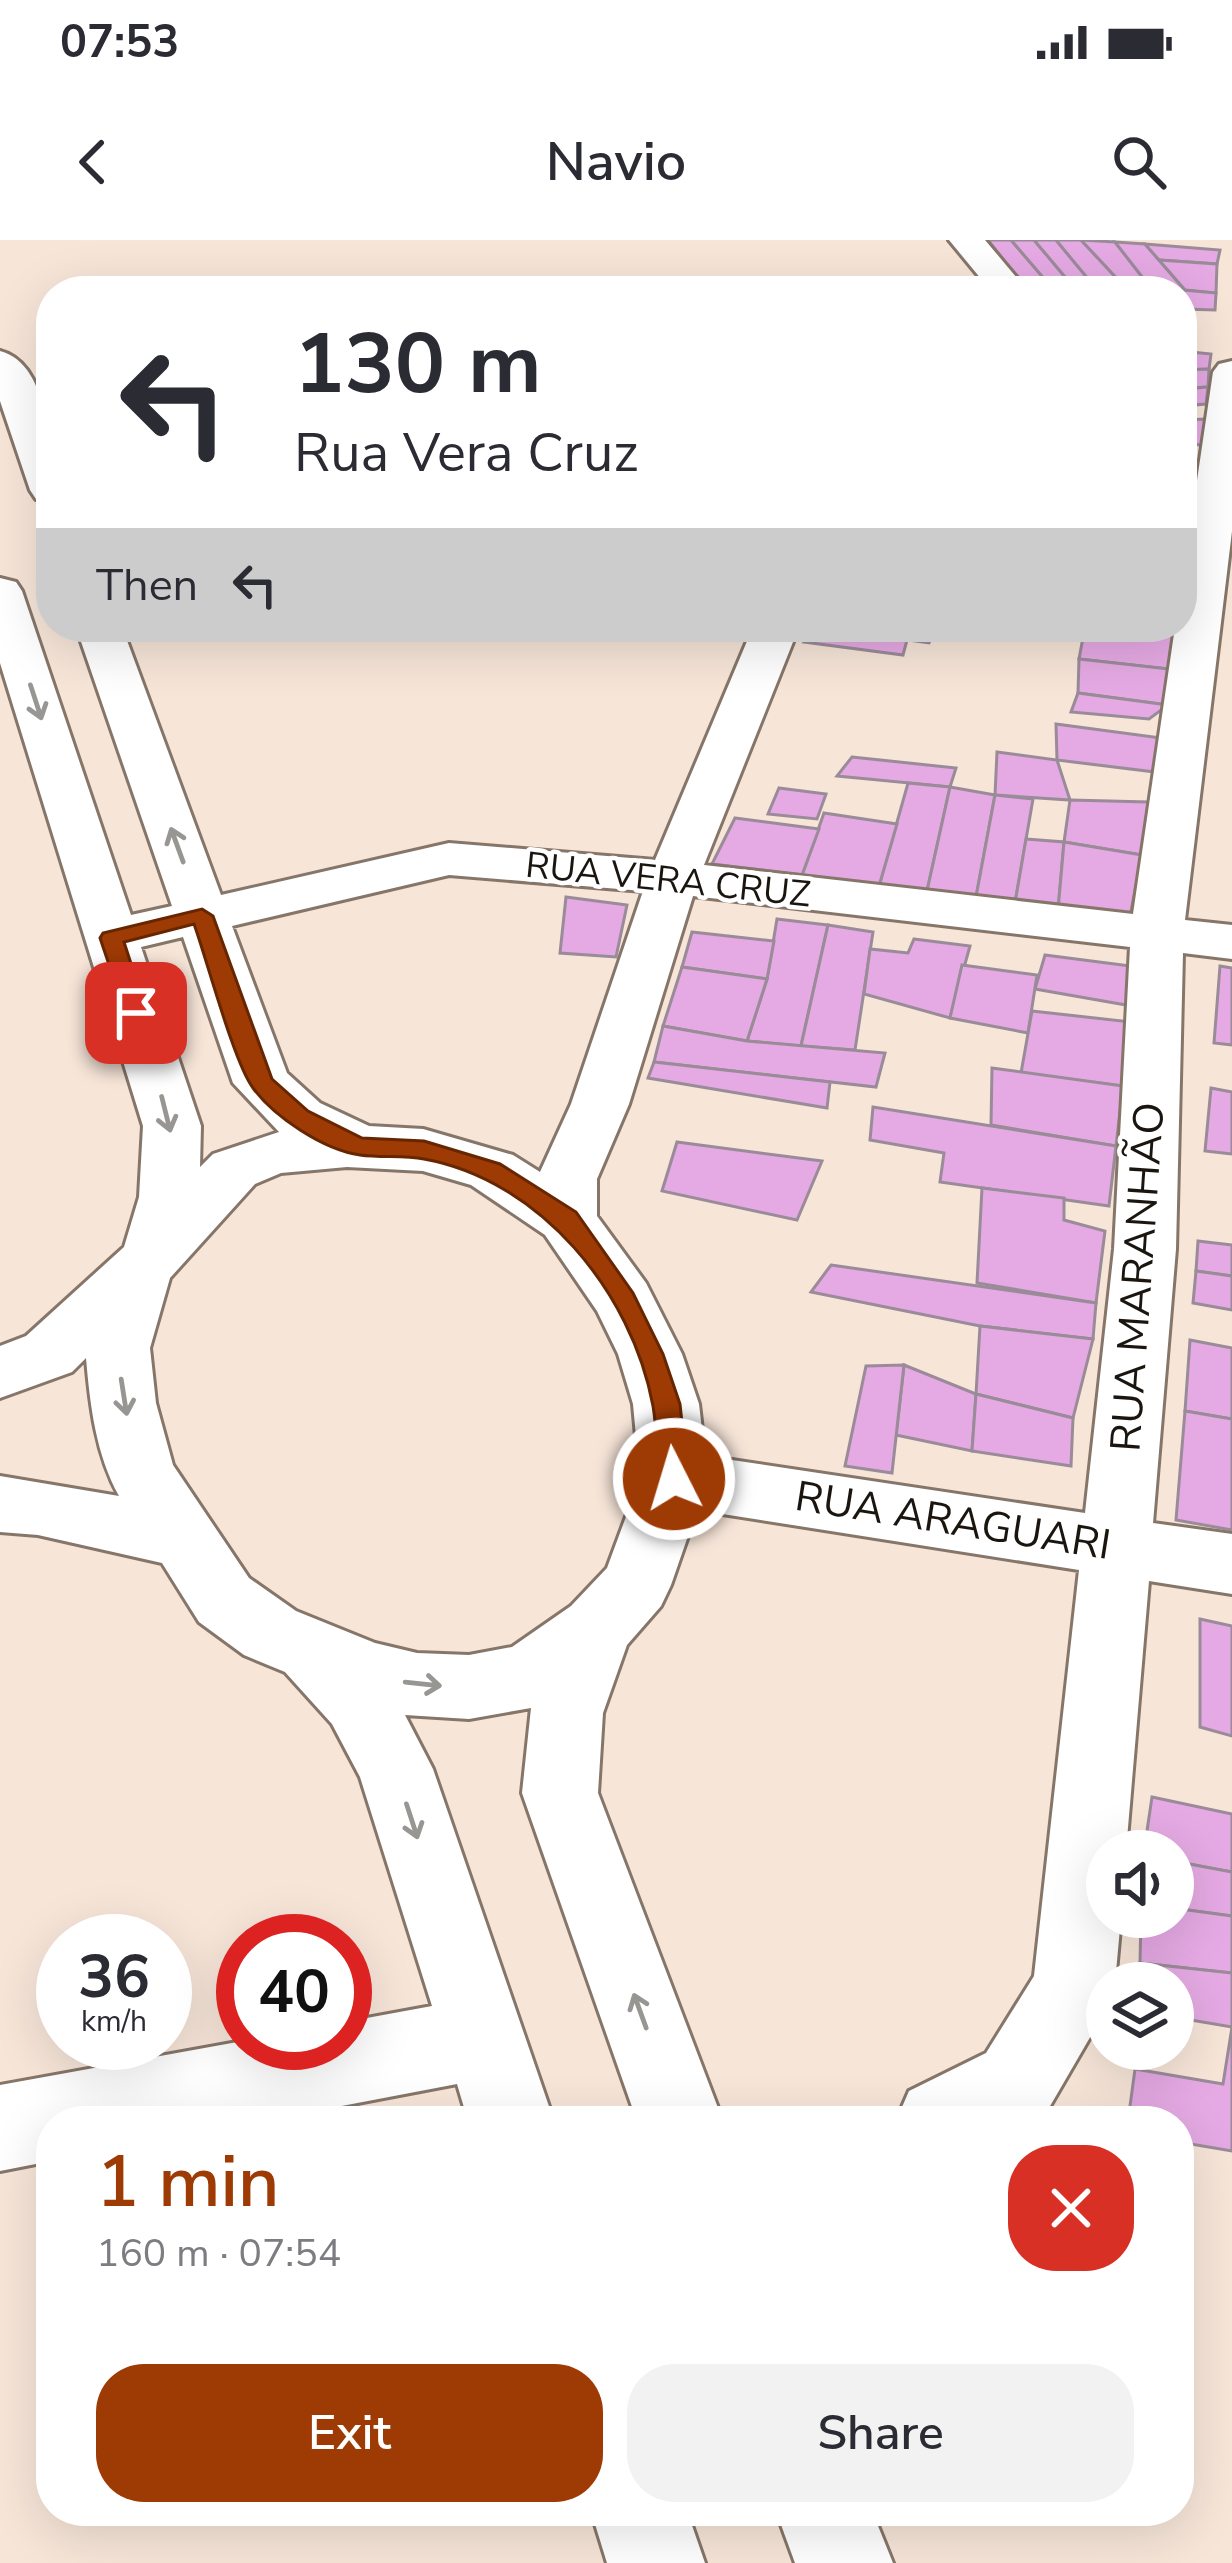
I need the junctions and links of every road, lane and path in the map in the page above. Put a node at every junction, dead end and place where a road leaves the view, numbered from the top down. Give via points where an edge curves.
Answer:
1 (966, 240) edge
2 (997, 276) edge
3 (0, 362) edge
4 (1232, 372) edge
5 (36, 448) edge
6 (1213, 465) edge
7 (11, 583) edge
8 (1197, 599) edge
9 (104, 642) edge
10 (770, 642) edge
11 (1192, 642) edge
12 (673, 878) junction
13 (202, 916) junction
14 (1157, 933) junction
15 (111, 938) junction
16 (1232, 942) edge
17 (358, 1146) junction
18 (567, 1219) junction
19 (147, 1263) junction
20 (0, 1373) edge
21 (674, 1479) junction
22 (0, 1504) edge
23 (182, 1539) junction
24 (1119, 1546) junction
25 (1232, 1564) edge
26 (597, 1628) junction
27 (311, 1650) junction
28 (483, 2038) junction
29 (118, 2106) edge
30 (506, 2106) edge
31 (675, 2106) edge
32 (969, 2106) edge
33 (36, 2121) edge
34 (0, 2128) edge
35 (644, 2526) edge
36 (830, 2526) edge
37 (656, 2563) edge
38 (844, 2563) edge

1 - 2 street
3 - 5 street
4 - 6 street, RUA MARANHÃO
6 - 8 street, RUA MARANHÃO
7 -> 15 street
13 -> 9 street
10 - 12 street
11 - 14 street, RUA MARANHÃO
12 - 13 street, RUA VERA CRUZ via 449,859
12 - 14 street, RUA VERA CRUZ
12 - 18 street via 600,1104 567,1179
13 - 15 street, RUA VERA CRUZ
13 - 17 street via 262,1083 299,1117
14 - 16 street, RUA VERA CRUZ
14 - 24 street, RUA MARANHÃO via 1144,1250
15 -> 19 street via 172,1126 169,1197
17 - 18 street via 424,1150 492,1170
17 - 19 street via 273,1153 234,1169
18 - 21 street via 624,1300 650,1354 666,1404
19 - 20 street via 49,1354
19 -> 23 street via 118,1348 123,1403 141,1473
21 - 24 street, RUA ARAGUARI
21 - 26 street via 636,1585
22 - 23 street
23 - 27 street via 224,1600
24 - 25 street, RUA ARAGUARI
24 - 32 street, RUA MARANHÃO via 1075,1987 1016,2083
27 -> 26 street via 368,1674 469,1687 529,1676
31 -> 26 street via 560,1793 566,1714
27 -> 28 street via 358,1700 395,1769
28 - 29 street
28 - 30 street
33 - 34 street
35 - 37 street
36 - 38 street

